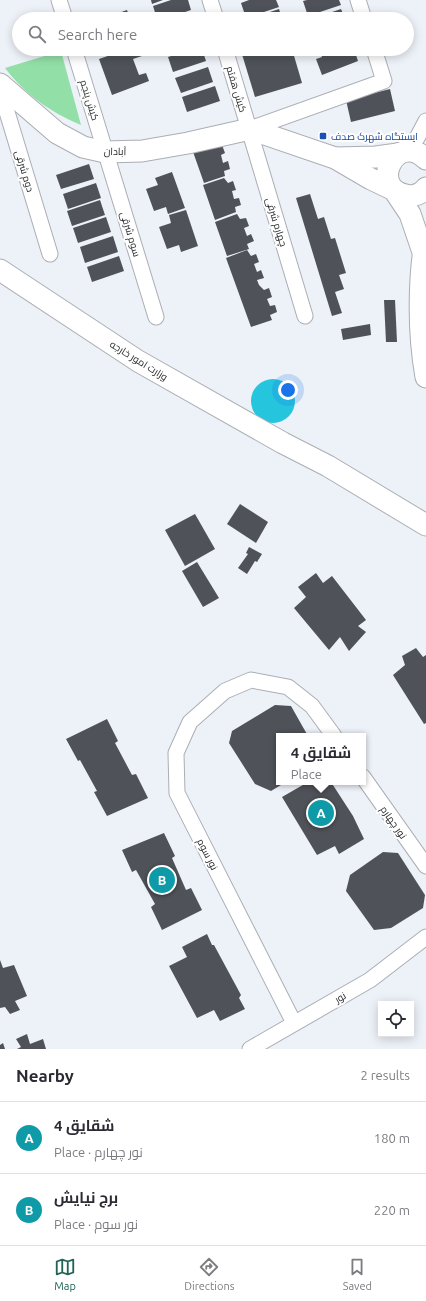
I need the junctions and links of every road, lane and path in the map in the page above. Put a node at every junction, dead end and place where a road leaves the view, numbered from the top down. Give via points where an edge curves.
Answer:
1 (60, 0) edge
2 (210, 0) edge
3 (358, 0) edge
4 (63, 12) edge
5 (214, 12) edge
6 (362, 12) edge
7 (76, 56) edge
8 (227, 56) edge
9 (376, 56) edge
10 (0, 84) edge
11 (0, 89) edge
12 (426, 121) edge
13 (250, 128) junction
14 (105, 152) junction
15 (402, 153) junction
16 (335, 158) junction
17 (426, 158) edge
18 (426, 188) edge
19 (394, 190) junction
20 (424, 247) edge
21 (50, 254) dead end
22 (0, 270) edge
23 (305, 316) dead end
24 (156, 317) dead end
25 (426, 378) edge
26 (282, 443) junction
27 (426, 525) edge
28 (426, 536) edge
29 (332, 733) edge
30 (366, 781) edge
31 (426, 866) edge
32 (426, 937) edge
33 (294, 1023) junction
34 (250, 1049) edge

1 - 4 street
2 - 5 street
3 - 6 street
7 - 14 street, کیش پنجم
8 - 13 street, کیش هفتم
9 - 13 street, آبادان via 384,81
10 - 14 main road, آبادان via 57,133 83,147
11 - 21 street, دوم شرقی
12 - 15 street via 417,138
13 - 14 main road, آبادان via 150,150
13 - 16 main road
13 - 23 street, چهارم شرقی
14 - 24 street, سوم شرقی
15 - 16 main road via 376,157
15 - 17 main road via 414,151
15 - 19 main road via 390,163 387,175
16 - 19 main road
18 - 19 main road via 417,195 409,196
19 - 20 main road via 410,214
20 - 25 main road via 419,309 420,345
22 - 26 main road, وزارت امور خارجه via 138,361
26 - 27 main road, وزارت امور خارجه via 328,466
26 - 28 main road, وزارت امور خارجه
29 - 33 street, نور سوم via 312,706 288,687 251,680 225,691 190,722 176,753 177,793
30 - 31 street, نور چهارم
32 - 33 street, نور via 370,980
33 - 34 street, نور

